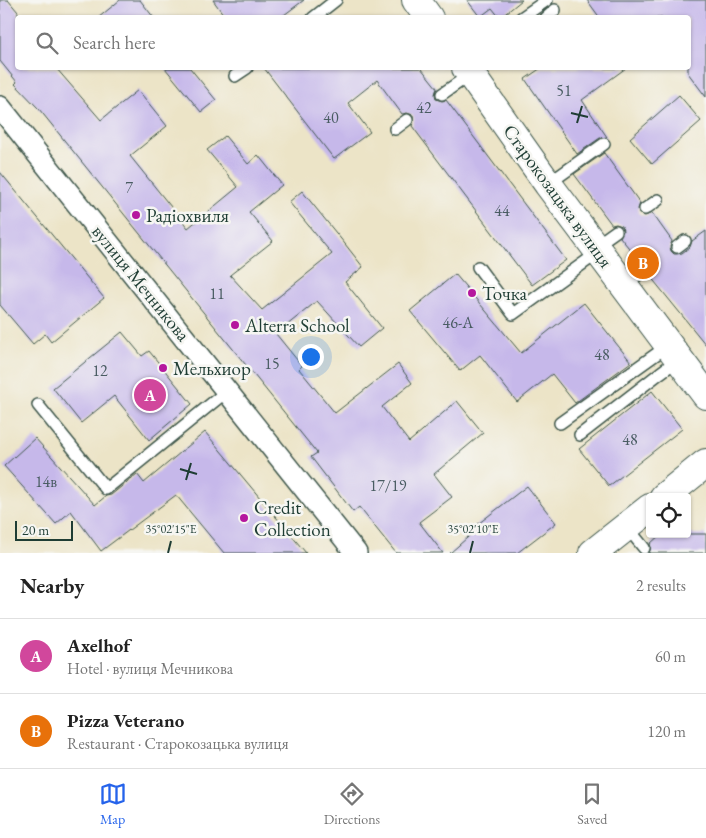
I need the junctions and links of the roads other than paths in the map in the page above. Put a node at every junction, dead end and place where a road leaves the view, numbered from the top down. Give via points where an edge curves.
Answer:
1 (336, 0) edge
2 (416, 0) edge
3 (547, 0) edge
4 (555, 10) dead end
5 (317, 15) edge
6 (427, 15) edge
7 (526, 15) edge
8 (549, 15) edge
9 (244, 70) edge
10 (472, 70) edge
11 (235, 76) dead end
12 (442, 94) dead end
13 (0, 107) edge
14 (407, 120) dead end
15 (396, 128) dead end
16 (604, 144) dead end
17 (548, 184) junction
18 (658, 200) dead end
19 (645, 209) dead end
20 (603, 243) junction
21 (478, 268) dead end
22 (646, 269) dead end
23 (624, 284) junction
24 (674, 352) junction
25 (227, 391) junction
26 (706, 395) edge
27 (38, 406) dead end
28 (560, 423) dead end
29 (580, 435) dead end
30 (706, 463) edge
31 (669, 493) edge
32 (646, 511) edge
33 (627, 527) junction
34 (644, 548) dead end
35 (356, 553) edge
36 (593, 553) edge

1 - 5 lane
2 - 6 street
3 - 7 lane
4 - 8 lane
9 - 11 lane
10 - 12 lane
10 - 17 street, Старокозацька вулиця
13 - 25 street, вулиця Мечникова
14 - 15 lane
16 - 17 lane
17 - 20 street, Старокозацька вулиця
18 - 19 lane
20 - 21 lane via 513,314
20 - 23 street, Старокозацька вулиця
22 - 23 lane
23 - 24 street, Старокозацька вулиця
24 - 26 street, Старокозацька вулиця
24 - 28 lane
24 - 29 lane via 660,373
25 - 27 lane via 106,489
25 - 35 street, вулиця Мечникова
30 - 31 street
32 - 33 street
33 - 34 lane
33 - 36 street

